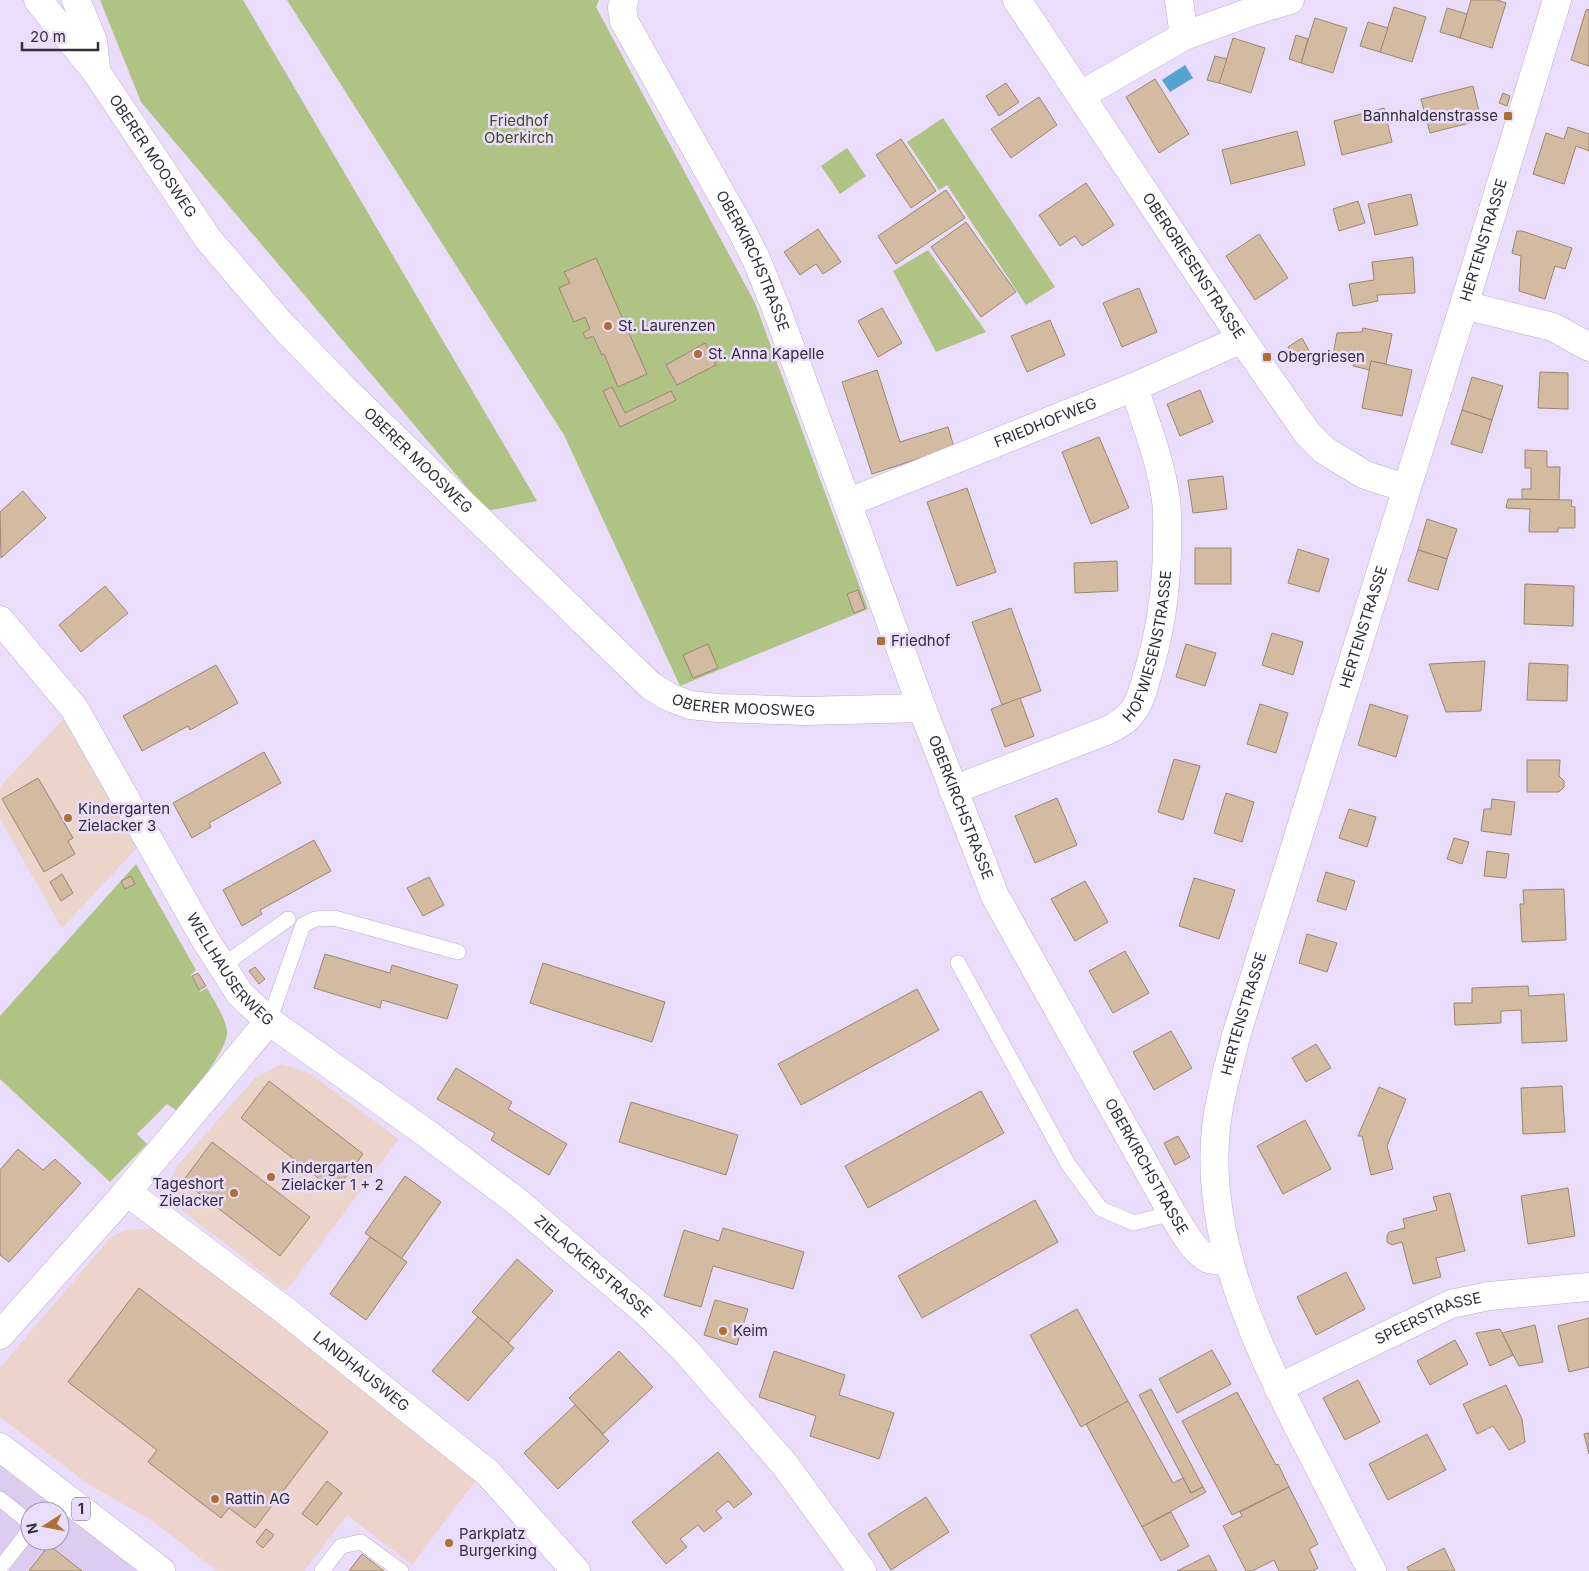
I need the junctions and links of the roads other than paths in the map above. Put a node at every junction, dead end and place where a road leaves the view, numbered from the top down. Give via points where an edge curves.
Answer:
1 (38, 0) edge
2 (76, 0) edge
3 (624, 0) edge
4 (1017, 0) edge
5 (1179, 0) edge
6 (1290, 0) edge
7 (1558, 0) edge
8 (1184, 36) junction
9 (97, 73) junction
10 (1080, 95) junction
11 (1464, 305) junction
12 (1242, 340) junction
13 (1589, 347) edge
14 (1134, 387) junction
15 (1406, 488) junction
16 (847, 503) junction
17 (0, 620) edge
18 (922, 708) junction
19 (953, 790) junction
20 (288, 919) dead end
21 (458, 952) dead end
22 (958, 962) dead end
23 (222, 966) junction
24 (269, 1021) junction
25 (127, 1192) junction
26 (1172, 1214) junction
27 (1229, 1261) junction
28 (1589, 1287) edge
29 (0, 1335) edge
30 (1278, 1388) junction
31 (0, 1447) edge
32 (0, 1499) edge
33 (20, 1515) edge
34 (20, 1543) edge
35 (0, 1568) edge
36 (161, 1571) edge
37 (322, 1571) edge
38 (401, 1571) edge
39 (576, 1571) edge
40 (862, 1571) edge
41 (1372, 1571) edge

1 - 9 street, OBERER MOOSWEG
2 - 9 street via 93,41
3 - 16 street, OBERKIRCHSTRASSE via 624,21 756,259
4 - 10 street, OBERGRIESENSTRASSE
5 - 8 street
6 - 8 street
7 - 11 street, HERTENSTRASSE
8 - 10 street
9 - 18 street, OBERER MOOSWEG via 208,239 281,324 651,686 690,705 718,708 805,711
10 - 12 street, OBERGRIESENSTRASSE
11 - 13 street via 1553,327
11 - 15 street, HERTENSTRASSE
12 - 14 street, FRIEDHOFWEG
12 - 15 street, OBERGRIESENSTRASSE via 1306,433 1324,450 1365,475
14 - 16 street, FRIEDHOFWEG
14 - 19 street, HOFWIESENSTRASSE via 1156,455 1166,501 1167,536 1162,621 1147,678 1134,710 1120,724 1106,731
15 - 27 street, HERTENSTRASSE via 1236,1036 1225,1082 1216,1128 1215,1167 1218,1217
16 - 18 street, OBERKIRCHSTRASSE
17 - 23 street, WELLHAUSERWEG via 74,708
18 - 19 street, OBERKIRCHSTRASSE
19 - 26 street, OBERKIRCHSTRASSE via 995,896
20 - 23 lane
21 - 24 lane via 334,918 315,918 303,925
22 - 26 lane via 1068,1164 1101,1209 1134,1223
23 - 24 street, WELLHAUSERWEG via 240,994
24 - 25 street, WELLHAUSERWEG
24 - 40 street, ZIELACKERSTRASSE via 515,1200 645,1311 685,1350 779,1458
25 - 29 street, WELLHAUSERWEG
25 - 39 street, LANDHAUSWEG via 283,1310 488,1473
26 - 27 street, OBERKIRCHSTRASSE via 1200,1252 1208,1258
27 - 30 street
28 - 30 street, SPEERSTRASSE via 1489,1296 1451,1304
30 - 41 street
31 - 36 street, 1
32 - 33 lane
34 - 35 lane
37 - 38 lane via 341,1546 361,1542

